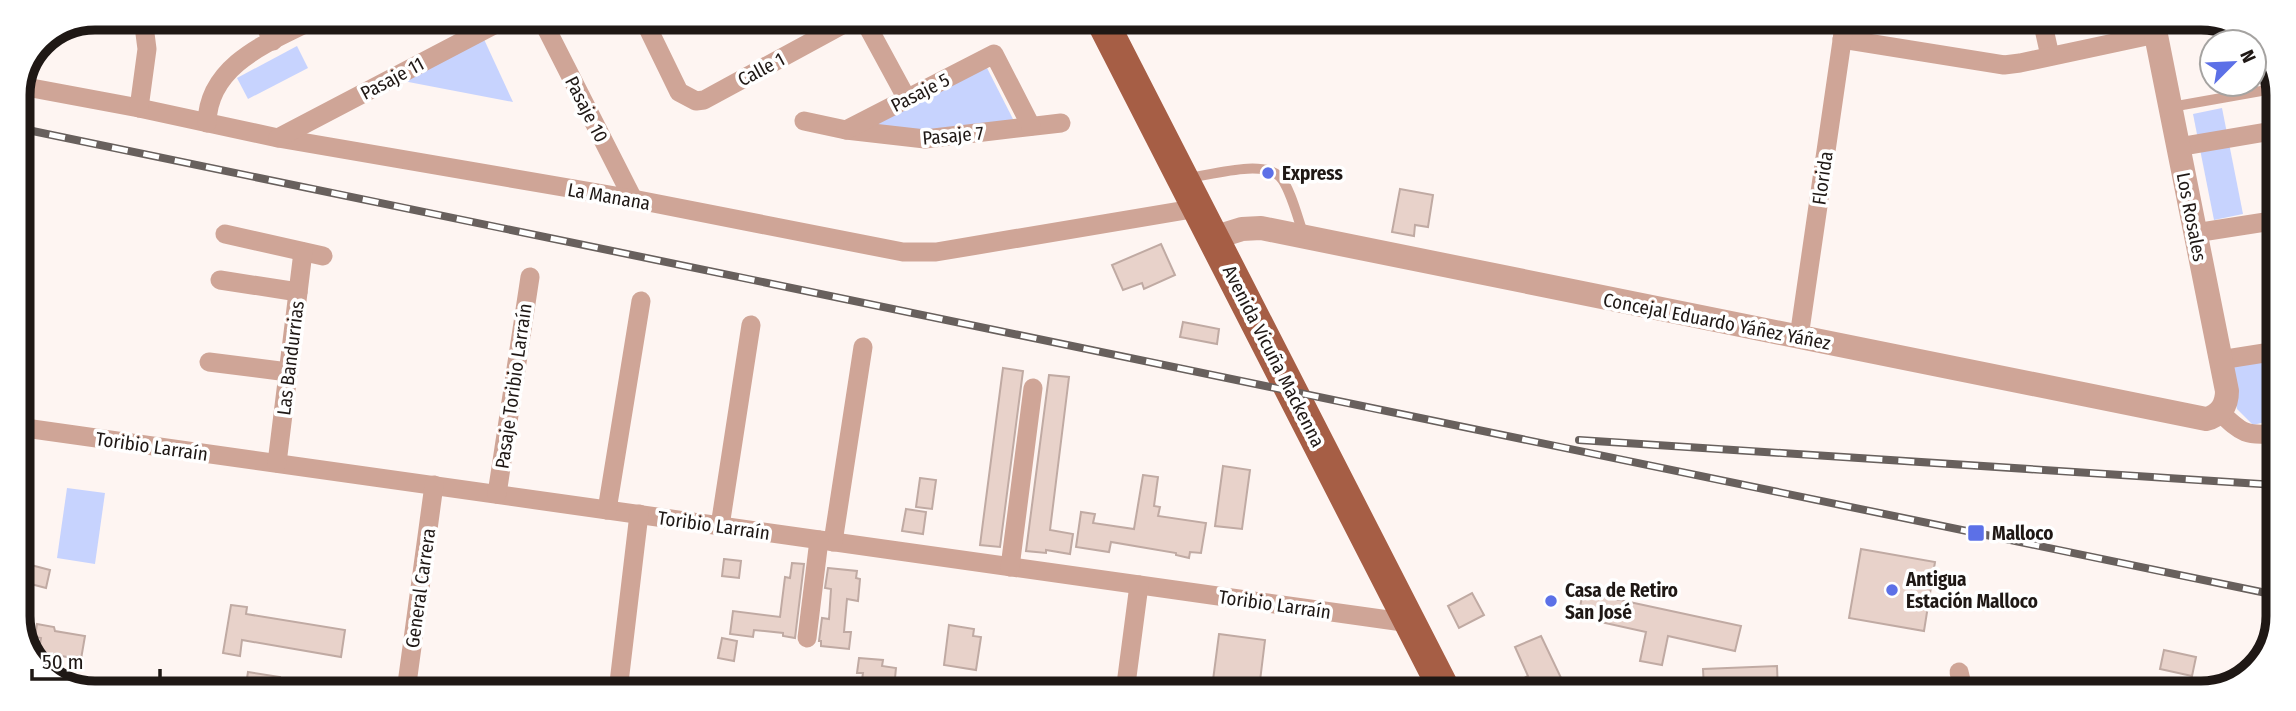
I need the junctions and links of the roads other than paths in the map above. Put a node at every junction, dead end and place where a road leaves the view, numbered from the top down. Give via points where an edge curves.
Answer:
1 (145, 30) edge
2 (267, 30) edge
3 (294, 30) edge
4 (484, 30) edge
5 (547, 30) edge
6 (649, 30) edge
7 (834, 30) edge
8 (869, 30) edge
9 (1107, 30) edge
10 (1844, 30) edge
11 (1848, 30) edge
12 (2044, 30) edge
13 (2143, 30) edge
14 (2155, 30) edge
15 (273, 41) junction
16 (2050, 56) junction
17 (31, 88) edge
18 (2266, 90) edge
19 (907, 99) junction
20 (2170, 107) junction
21 (139, 108) junction
22 (804, 121) dead end
23 (207, 123) junction
24 (1061, 123) dead end
25 (1031, 126) junction
26 (846, 130) junction
27 (2266, 132) edge
28 (278, 138) junction
29 (2178, 147) junction
30 (1183, 178) junction
31 (633, 199) junction
32 (1198, 208) junction
33 (2266, 222) edge
34 (2195, 233) junction
35 (225, 234) dead end
36 (1305, 237) junction
37 (1213, 238) junction
38 (530, 277) dead end
39 (220, 280) dead end
40 (298, 292) junction
41 (641, 301) dead end
42 (751, 325) dead end
43 (1799, 337) junction
44 (863, 347) dead end
45 (2266, 353) edge
46 (2220, 360) junction
47 (209, 362) dead end
48 (288, 372) junction
49 (1033, 388) dead end
50 (2220, 412) junction
51 (30, 429) edge
52 (2266, 434) edge
53 (277, 463) junction
54 (434, 485) junction
55 (497, 494) junction
56 (607, 510) junction
57 (639, 514) junction
58 (720, 526) junction
59 (826, 541) junction
60 (1010, 566) junction
61 (1139, 584) junction
62 (1410, 623) junction
63 (807, 638) dead end
64 (1959, 672) dead end
65 (407, 681) edge
66 (619, 681) edge
67 (1126, 681) edge
68 (1440, 681) edge
69 (1961, 681) edge

1 - 21 street via 147,49
2 - 15 street
3 - 15 street
4 - 28 street, Pasaje 11
5 - 31 street, Pasaje 10
6 - 7 street, Calle 1 via 679,92 695,101
8 - 19 street
9 - 30 main road, Avenida Vicuña Mackenna
10 - 43 street, Florida
11 - 16 street via 1992,64
12 - 16 street
13 - 16 street
14 - 20 street, Los Rosales
15 - 23 street via 224,74 212,91
17 - 21 street, La Manana
18 - 20 lane
19 - 25 street, Pasaje 5 via 994,54
19 - 26 street, Pasaje 5
20 - 29 street, Los Rosales
21 - 23 street, La Manana
22 - 26 street, Pasaje 7
23 - 28 street, La Manana
24 - 25 street, Pasaje 7
25 - 26 street, Pasaje 7 via 925,139
27 - 29 street
28 - 31 street, La Manana
29 - 34 street, Los Rosales
30 - 32 main road, Avenida Vicuña Mackenna
30 - 36 lane via 1269,169 1282,177
31 - 32 street, La Manana via 918,253
32 - 37 main road, Avenida Vicuña Mackenna
33 - 34 street
34 - 46 street, Los Rosales
35 - 40 street, Las Bandurrias via 313,254
36 - 37 street, Concejal Eduardo Yáñez Yáñez via 1251,227
36 - 43 street, Concejal Eduardo Yáñez Yáñez
37 - 62 main road, Avenida Vicuña Mackenna
38 - 55 street, Pasaje Toribio Larraín
39 - 40 street
40 - 48 street, Las Bandurrias
41 - 56 street
42 - 58 street
43 - 50 street, Concejal Eduardo Yáñez Yáñez via 2200,419
44 - 59 street
45 - 46 street
46 - 50 street, Los Rosales via 2227,397
47 - 48 street
48 - 53 street, Las Bandurrias
49 - 60 street
50 - 52 street via 2239,430
51 - 53 street, Toribio Larraín
53 - 54 street, Toribio Larraín
54 - 55 street, Toribio Larraín
54 - 65 street, General Carrera
55 - 56 street, Toribio Larraín
56 - 57 street, Toribio Larraín
57 - 58 street, Toribio Larraín
57 - 66 street
58 - 59 street, Toribio Larraín
59 - 60 street, Toribio Larraín
59 - 63 street
60 - 61 street, Toribio Larraín
61 - 62 street, Toribio Larraín
61 - 67 street
62 - 68 main road, Avenida Vicuña Mackenna
64 - 69 street

